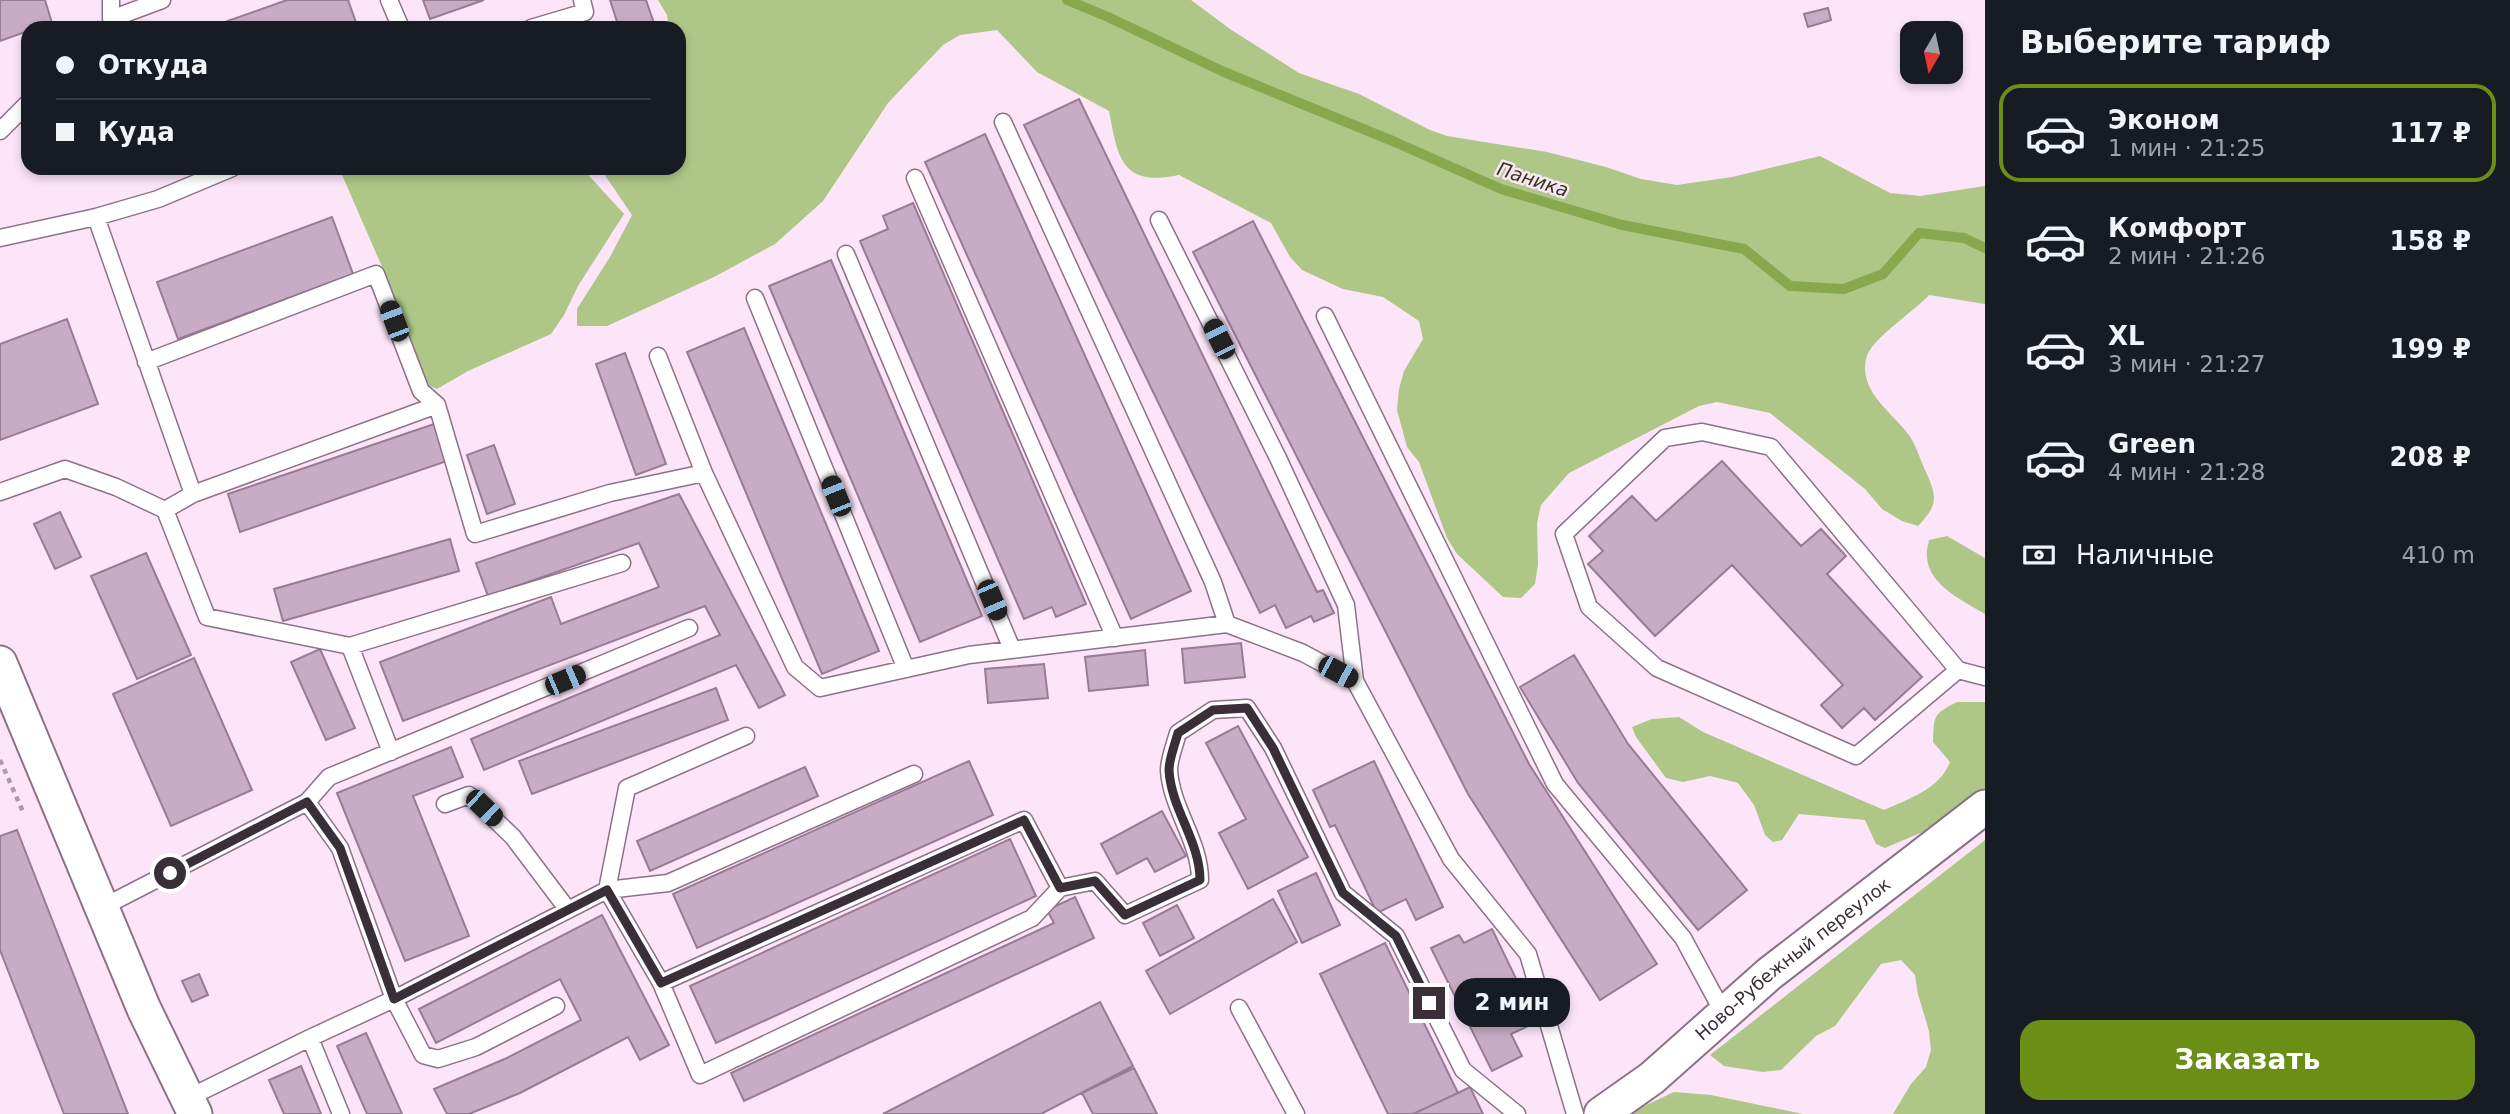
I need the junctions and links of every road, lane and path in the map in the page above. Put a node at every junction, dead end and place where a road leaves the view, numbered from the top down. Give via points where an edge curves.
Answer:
1 (111, 0) edge
2 (162, 0) edge
3 (388, 0) edge
4 (582, 0) edge
5 (106, 21) edge
6 (111, 21) edge
7 (398, 21) edge
8 (555, 21) edge
9 (21, 110) edge
10 (1003, 122) dead end
11 (0, 131) edge
12 (216, 175) edge
13 (915, 178) dead end
14 (96, 216) junction
15 (1159, 220) dead end
16 (0, 238) edge
17 (846, 254) dead end
18 (755, 298) dead end
19 (1325, 316) dead end
20 (658, 356) dead end
21 (146, 362) junction
22 (438, 405) junction
23 (704, 473) junction
24 (0, 492) edge
25 (193, 494) junction
26 (165, 510) junction
27 (622, 563) dead end
28 (1227, 624) junction
29 (689, 628) dead end
30 (1115, 638) junction
31 (350, 646) junction
32 (1012, 649) junction
33 (0, 663) edge
34 (906, 669) junction
35 (1958, 670) junction
36 (1985, 677) edge
37 (1354, 681) junction
38 (746, 736) dead end
39 (391, 752) junction
40 (914, 774) dead end
41 (307, 802) junction
42 (445, 804) dead end
43 (1985, 807) edge
44 (1060, 888) junction
45 (607, 890) junction
46 (101, 908) junction
47 (568, 910) junction
48 (661, 983) junction
49 (394, 999) junction
50 (556, 1006) dead end
51 (1239, 1008) dead end
52 (1724, 1014) junction
53 (310, 1038) junction
54 (191, 1106) edge
55 (341, 1114) edge
56 (1296, 1114) edge
57 (1517, 1114) edge
58 (1575, 1114) edge
59 (1601, 1114) edge

1 - 5 lane
2 - 6 lane
3 - 7 lane
4 - 8 lane via 585,12
9 - 11 lane
10 - 28 lane via 1213,582
12 - 14 lane via 158,200
13 - 30 lane
14 - 16 lane
14 - 21 lane
15 - 37 lane via 1346,605
17 - 32 lane
18 - 34 lane
19 - 52 lane via 1555,784 1683,938
20 - 23 lane
21 - 22 lane via 376,274 421,391
21 - 25 lane
22 - 23 lane via 475,534 610,493
22 - 25 lane
23 - 34 lane via 796,667 820,688
24 - 26 lane via 65,469
25 - 26 lane
26 - 31 lane via 207,617
27 - 31 lane
28 - 30 lane
28 - 37 lane via 1303,653
29 - 39 lane
30 - 32 lane
31 - 39 lane
32 - 34 lane
33 - 46 street
35 - 35 lane via 1771,447 1702,432 1665,438 1564,534 1589,607 1657,668 1856,756
35 - 36 lane
37 - 58 lane via 1451,859 1528,954
38 - 45 lane via 627,788
39 - 41 lane via 329,777
40 - 45 lane via 668,883
41 - 46 lane
41 - 49 lane via 340,848
42 - 47 lane via 469,794 513,837
43 - 52 street, Ново-Рубежный переулок
44 - 48 lane via 1024,820
44 - 48 lane via 1032,918 700,1075
44 - 57 lane via 1095,881 1125,915 1200,880 1200,861 1169,769 1178,733 1213,710 1247,708 1273,748 1343,893 1396,936 1463,1070
45 - 47 lane
45 - 48 lane
46 - 54 street
47 - 49 lane
49 - 50 lane via 424,1055 439,1059 475,1047
49 - 53 lane
51 - 56 lane
52 - 59 street, Ново-Рубежный переулок via 1653,1078
53 - 54 lane
53 - 55 lane

